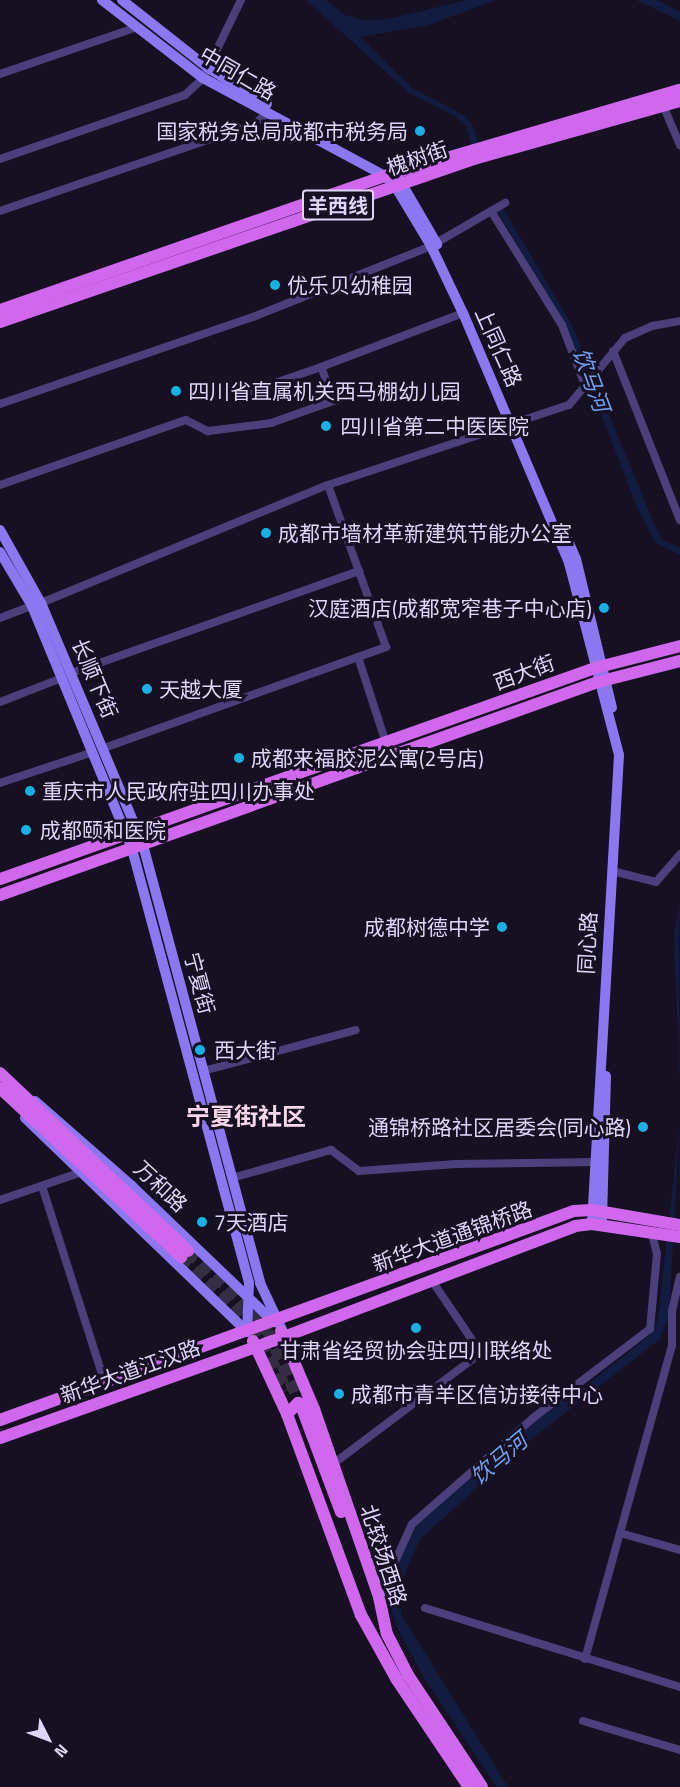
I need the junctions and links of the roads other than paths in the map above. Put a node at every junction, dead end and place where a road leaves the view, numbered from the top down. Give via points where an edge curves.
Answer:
1 (102, 0) edge
2 (122, 0) edge
3 (241, 0) edge
4 (134, 28) junction
5 (205, 73) junction
6 (0, 74) edge
7 (680, 90) edge
8 (661, 101) junction
9 (680, 101) edge
10 (268, 113) junction
11 (680, 145) edge
12 (0, 159) edge
13 (394, 179) junction
14 (505, 203) dead end
15 (491, 211) junction
16 (0, 212) edge
17 (434, 244) junction
18 (0, 310) edge
19 (464, 313) junction
20 (680, 321) edge
21 (0, 322) edge
22 (613, 351) junction
23 (321, 367) junction
24 (587, 387) junction
25 (237, 396) dead end
26 (0, 404) edge
27 (514, 423) junction
28 (0, 485) edge
29 (328, 485) junction
30 (680, 520) edge
31 (0, 530) edge
32 (0, 552) edge
33 (359, 571) junction
34 (37, 604) junction
35 (0, 618) edge
36 (680, 646) edge
37 (358, 657) junction
38 (680, 661) edge
39 (599, 667) junction
40 (67, 676) junction
41 (602, 680) junction
42 (0, 702) edge
43 (386, 742) junction
44 (98, 750) junction
45 (0, 783) edge
46 (132, 833) junction
47 (138, 847) junction
48 (680, 854) edge
49 (616, 872) junction
50 (0, 879) edge
51 (0, 895) edge
52 (356, 1030) dead end
53 (203, 1071) junction
54 (0, 1073) edge
55 (7, 1090) edge
56 (599, 1162) junction
57 (79, 1173) junction
58 (232, 1179) junction
59 (42, 1186) junction
60 (0, 1200) edge
61 (597, 1211) junction
62 (596, 1225) junction
63 (680, 1225) edge
64 (654, 1230) junction
65 (680, 1237) edge
66 (184, 1254) tunnel mouth
67 (680, 1277) edge
68 (432, 1281) junction
69 (249, 1297) junction
70 (676, 1307) edge
71 (273, 1323) junction
72 (247, 1332) junction
73 (279, 1339) junction
74 (257, 1347) junction
75 (105, 1383) junction
76 (300, 1412) junction
77 (0, 1420) edge
78 (0, 1438) edge
79 (333, 1464) junction
80 (620, 1533) junction
81 (680, 1550) edge
82 (379, 1597) junction
83 (425, 1608) dead end
84 (387, 1634) junction
85 (585, 1659) junction
86 (680, 1687) edge
87 (583, 1721) dead end
88 (680, 1750) edge
89 (469, 1787) edge
90 (482, 1787) edge

1 - 4 street, 中同仁路
2 - 5 street
3 - 5 street
4 - 5 street, 中同仁路
4 - 6 street
5 - 10 street, 中同仁路
5 - 12 street via 176,99
5 - 13 street
7 - 8 main road, 槐树街 / 羊西线
8 - 9 main road, 槐树街 / 羊西线
8 - 11 street
8 - 13 main road, 槐树街 / 羊西线
10 - 13 street, 中同仁路
10 - 16 street via 254,124
13 - 17 street, 上同仁路
13 - 18 main road, 槐树街 / 羊西线
13 - 21 main road, 槐树街 / 羊西线
14 - 15 street
15 - 17 street
15 - 24 street via 562,325
17 - 19 street, 上同仁路
17 - 26 street via 253,317
17 - 27 street
19 - 23 street
19 - 27 street, 上同仁路
20 - 22 street via 652,326 625,338
22 - 24 street
22 - 30 street
23 - 25 street
23 - 28 street via 333,401 271,423 208,431 186,420
24 - 27 street via 570,405
27 - 29 street
27 - 39 street, 上同仁路 via 570,562
29 - 33 street
29 - 34 street
31 - 34 street, 长顺下街
32 - 34 street, 长顺下街
33 - 37 street via 386,647
33 - 40 street
34 - 35 street
34 - 40 street, 长顺下街
36 - 39 main road, 西大街
37 - 43 street
37 - 44 street
38 - 41 main road, 西大街
39 - 41 street, 同心路
39 - 43 main road, 西大街
40 - 42 street
40 - 44 street, 长顺下街
41 - 47 main road, 西大街
41 - 49 street via 623,759
41 - 56 street, 同心路 via 619,755
43 - 46 main road, 西大街
44 - 45 street
44 - 46 street, 长顺下街
46 - 47 street, 长顺下街
46 - 50 main road, 西大街
47 - 51 main road, 西大街
47 - 53 street, 宁夏街
47 - 69 street, 宁夏街 via 249,1282
48 - 49 street via 656,882
49 - 56 street
52 - 53 street
53 - 58 street, 宁夏街
54 - 55 main road, 万和路
55 - 57 street, 万和路 via 42,1137
55 - 66 main road, 万和路
55 - 69 street, 万和路 via 56,1115
56 - 58 street via 456,1164 359,1171 331,1150
56 - 61 street
57 - 59 street
57 - 72 street, 万和路
58 - 71 street, 宁夏街
59 - 60 street
59 - 75 street
61 - 62 street
61 - 64 main road, 新华大道通锦桥路
61 - 71 main road, 新华大道通锦桥路 via 574,1211
62 - 64 main road, 新华大道通锦桥路
62 - 68 main road, 新华大道通锦桥路 via 575,1226
63 - 64 main road
64 - 65 main road
64 - 82 street via 657,1254 650,1329 533,1418 412,1524
67 - 70 street
68 - 73 main road, 新华大道通锦桥路
68 - 79 street via 481,1353
69 - 71 street, 万和路
69 - 72 street, 宁夏街
70 - 80 street via 672,1346
71 - 72 main road, 新华大道江汉路
71 - 73 main road, 北较场西路
72 - 74 main road, 北较场西路
72 - 75 main road, 新华大道江汉路
73 - 74 main road, 新华大道江汉路
73 - 76 main road, 北较场西路
74 - 76 main road, 北较场西路
74 - 78 main road, 新华大道江汉路
75 - 77 main road, 新华大道江汉路
76 - 79 main road, 北较场西路
76 - 84 main road
76 - 89 main road, 北较场西路 via 361,1615 397,1680
79 - 82 main road, 北较场西路
80 - 81 street
80 - 85 street
82 - 84 main road, 北较场西路
83 - 85 street
84 - 90 main road, 北较场西路 via 408,1675
85 - 86 street
87 - 88 street

